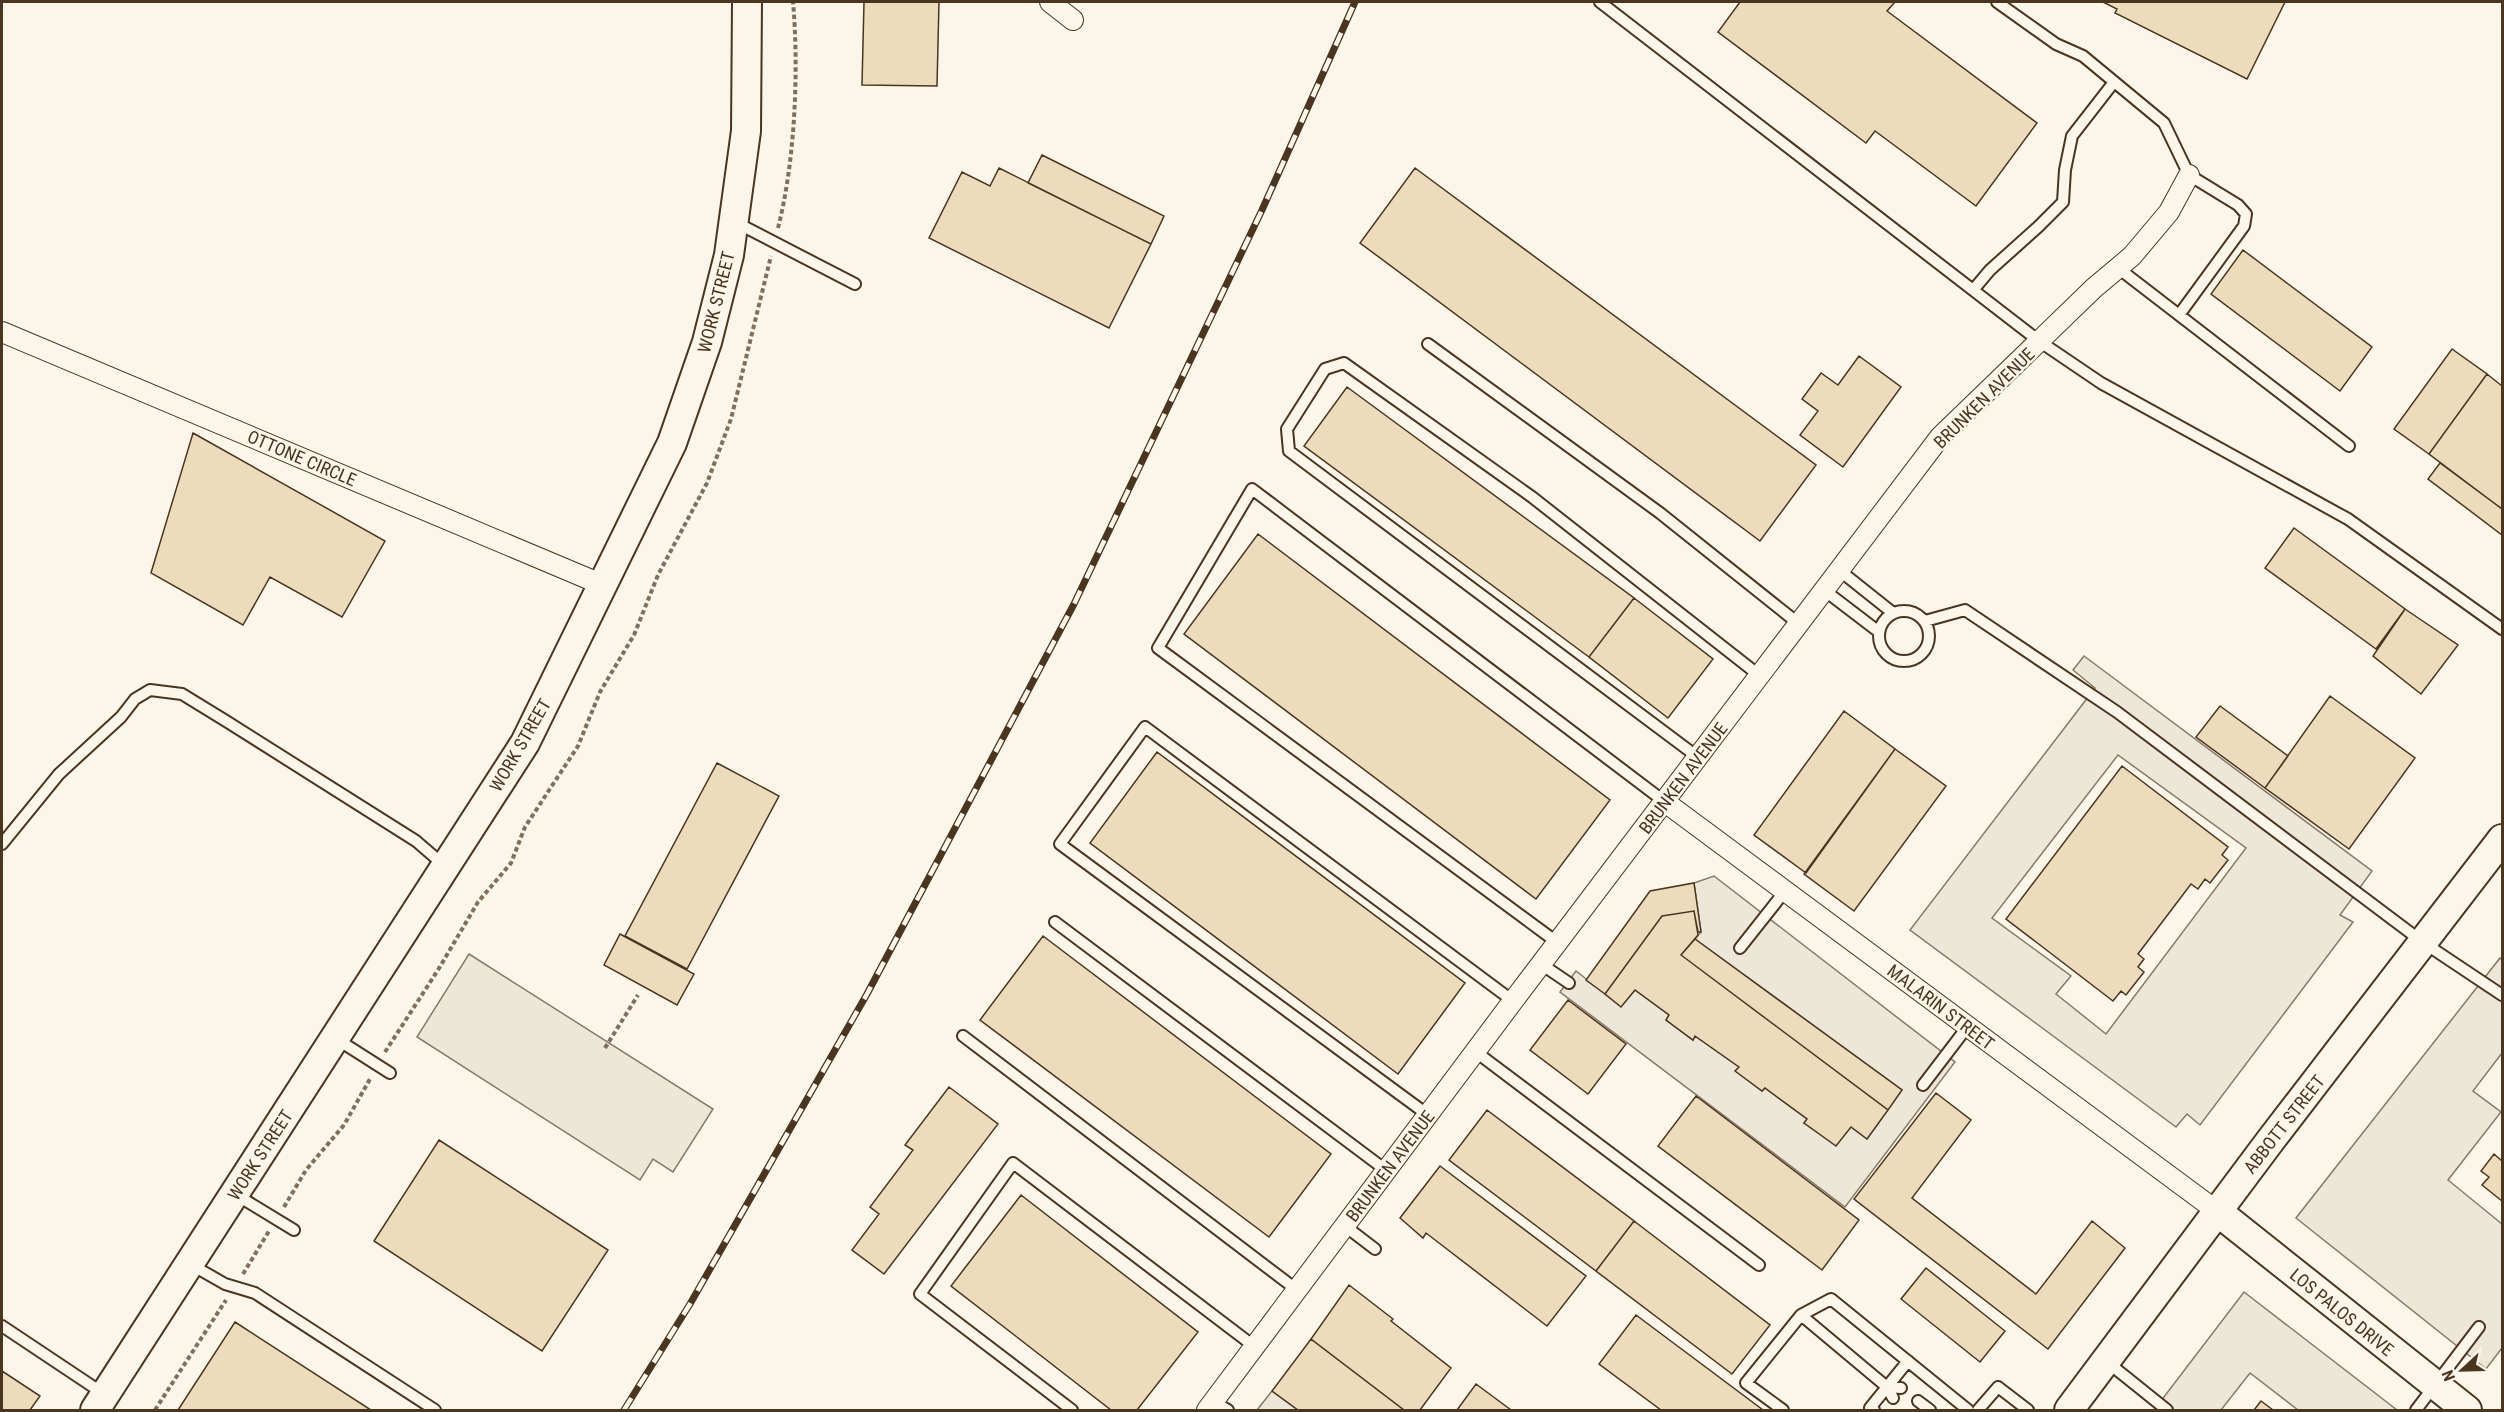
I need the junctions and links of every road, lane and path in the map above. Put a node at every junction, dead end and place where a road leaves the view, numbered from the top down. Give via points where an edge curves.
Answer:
1 (747, 2) edge
2 (1050, 2) edge
3 (1600, 2) edge
4 (1998, 2) edge
5 (1073, 20) dead end
6 (2114, 82) junction
7 (2189, 175) junction
8 (734, 221) junction
9 (2118, 268) junction
10 (855, 284) dead end
11 (1974, 289) junction
12 (2179, 315) junction
13 (2, 332) edge
14 (2039, 341) junction
15 (1428, 344) dead end
16 (2349, 446) dead end
17 (1839, 570) junction
18 (603, 585) junction
19 (1824, 590) junction
20 (1893, 613) junction
21 (1925, 621) junction
22 (1799, 624) junction
23 (2502, 629) edge
24 (1879, 632) junction
25 (1760, 676) junction
26 (1699, 758) junction
27 (1665, 802) junction
28 (2502, 839) edge
29 (2, 844) edge
30 (445, 866) junction
31 (1785, 891) junction
32 (1055, 922) dead end
33 (1558, 943) junction
34 (2424, 943) junction
35 (1740, 948) dead end
36 (1541, 964) junction
37 (1569, 983) dead end
38 (638, 995) dead end
39 (2502, 995) edge
40 (1513, 1001) junction
41 (1968, 1026) junction
42 (963, 1036) dead end
43 (334, 1038) junction
44 (605, 1048) dead end
45 (1476, 1052) junction
46 (390, 1073) dead end
47 (1923, 1085) dead end
48 (1428, 1115) junction
49 (1386, 1171) junction
50 (235, 1194) junction
51 (2218, 1212) junction
52 (1345, 1226) junction
53 (294, 1230) dead end
54 (1375, 1249) dead end
55 (190, 1264) junction
56 (1759, 1265) dead end
57 (1297, 1290) junction
58 (1801, 1315) junction
59 (2, 1326) edge
60 (2479, 1327) dead end
61 (1255, 1347) junction
62 (2106, 1360) junction
63 (1908, 1361) junction
64 (2434, 1386) junction
65 (1887, 1387) junction
66 (1901, 1388) dead end
67 (1893, 1398) dead end
68 (1918, 1401) dead end
69 (100, 1403) edge
70 (1216, 1408) edge
71 (1872, 1409) edge
72 (435, 1410) edge
73 (1072, 1410) edge
74 (1783, 1410) edge
75 (1930, 1410) edge
76 (1968, 1410) edge
77 (1978, 1410) edge
78 (2028, 1410) edge
79 (2069, 1410) edge
80 (2167, 1410) edge
81 (2416, 1410) edge
82 (2467, 1410) edge

1 - 8 street, WORK STREET via 746,131
2 - 5 street
3 - 11 lane
4 - 6 lane via 2056,44 2083,56
6 - 7 lane via 2164,123
6 - 11 lane via 2072,136 2062,202
7 - 9 street, BRUNKEN AVENUE via 2169,212
7 - 12 lane via 2246,214 2244,226
8 - 10 lane
8 - 18 street, WORK STREET via 707,342 672,443
9 - 12 lane
9 - 14 street, BRUNKEN AVENUE
11 - 14 lane
12 - 16 lane
13 - 18 street, OTTONE CIRCLE
14 - 17 street, BRUNKEN AVENUE via 1940,437
14 - 23 lane via 2101,383 2348,519
15 - 22 lane via 1659,513
17 - 19 street, BRUNKEN AVENUE
17 - 20 lane
18 - 30 street, WORK STREET via 525,743
19 - 22 street, BRUNKEN AVENUE
19 - 24 lane
20 - 21 lane via 1907,611
20 - 24 lane
21 - 24 lane via 1930,637 1928,646 1910,662 1886,655
21 - 34 lane via 1965,610 2117,712
22 - 25 street, BRUNKEN AVENUE
25 - 26 street, BRUNKEN AVENUE
25 - 26 lane via 1532,497 1344,363 1324,369 1287,429 1289,451
26 - 27 street, BRUNKEN AVENUE
27 - 31 street, MALARIN STREET
27 - 33 street, BRUNKEN AVENUE
27 - 33 lane via 1252,489 1158,648
28 - 34 street, ABBOTT STREET
29 - 30 lane via 59,774 135,699 150,690 182,694 416,841
30 - 43 street, WORK STREET
31 - 35 lane
31 - 41 street, MALARIN STREET
32 - 49 lane
33 - 36 street, BRUNKEN AVENUE
34 - 39 lane
34 - 51 street, ABBOTT STREET
36 - 37 lane
36 - 40 street, BRUNKEN AVENUE
38 - 44 path
40 - 45 street, BRUNKEN AVENUE
40 - 48 lane via 1145,727 1060,844
41 - 47 lane
41 - 51 street, MALARIN STREET
42 - 57 lane
43 - 46 lane
43 - 50 street, WORK STREET
45 - 48 street, BRUNKEN AVENUE
45 - 56 lane
48 - 49 street, BRUNKEN AVENUE
49 - 52 street, BRUNKEN AVENUE
50 - 53 lane
50 - 55 street, WORK STREET
51 - 62 street, ABBOTT STREET
51 - 64 street, LOS PALOS DRIVE
52 - 54 lane
52 - 57 street, BRUNKEN AVENUE
55 - 69 street, WORK STREET
55 - 72 lane via 225,1284 255,1293
57 - 61 street, BRUNKEN AVENUE
58 - 63 lane via 1831,1299
58 - 65 lane
58 - 74 lane via 1746,1383
59 - 69 lane
60 - 64 lane
61 - 70 street, BRUNKEN AVENUE
61 - 73 lane via 1012,1163 920,1294
62 - 79 street, ABBOTT STREET
62 - 80 lane
63 - 65 lane
63 - 76 lane
64 - 81 lane
64 - 82 street, LOS PALOS DRIVE
65 - 66 lane
65 - 67 lane
65 - 71 lane
68 - 75 lane
77 - 78 lane via 1998,1387

